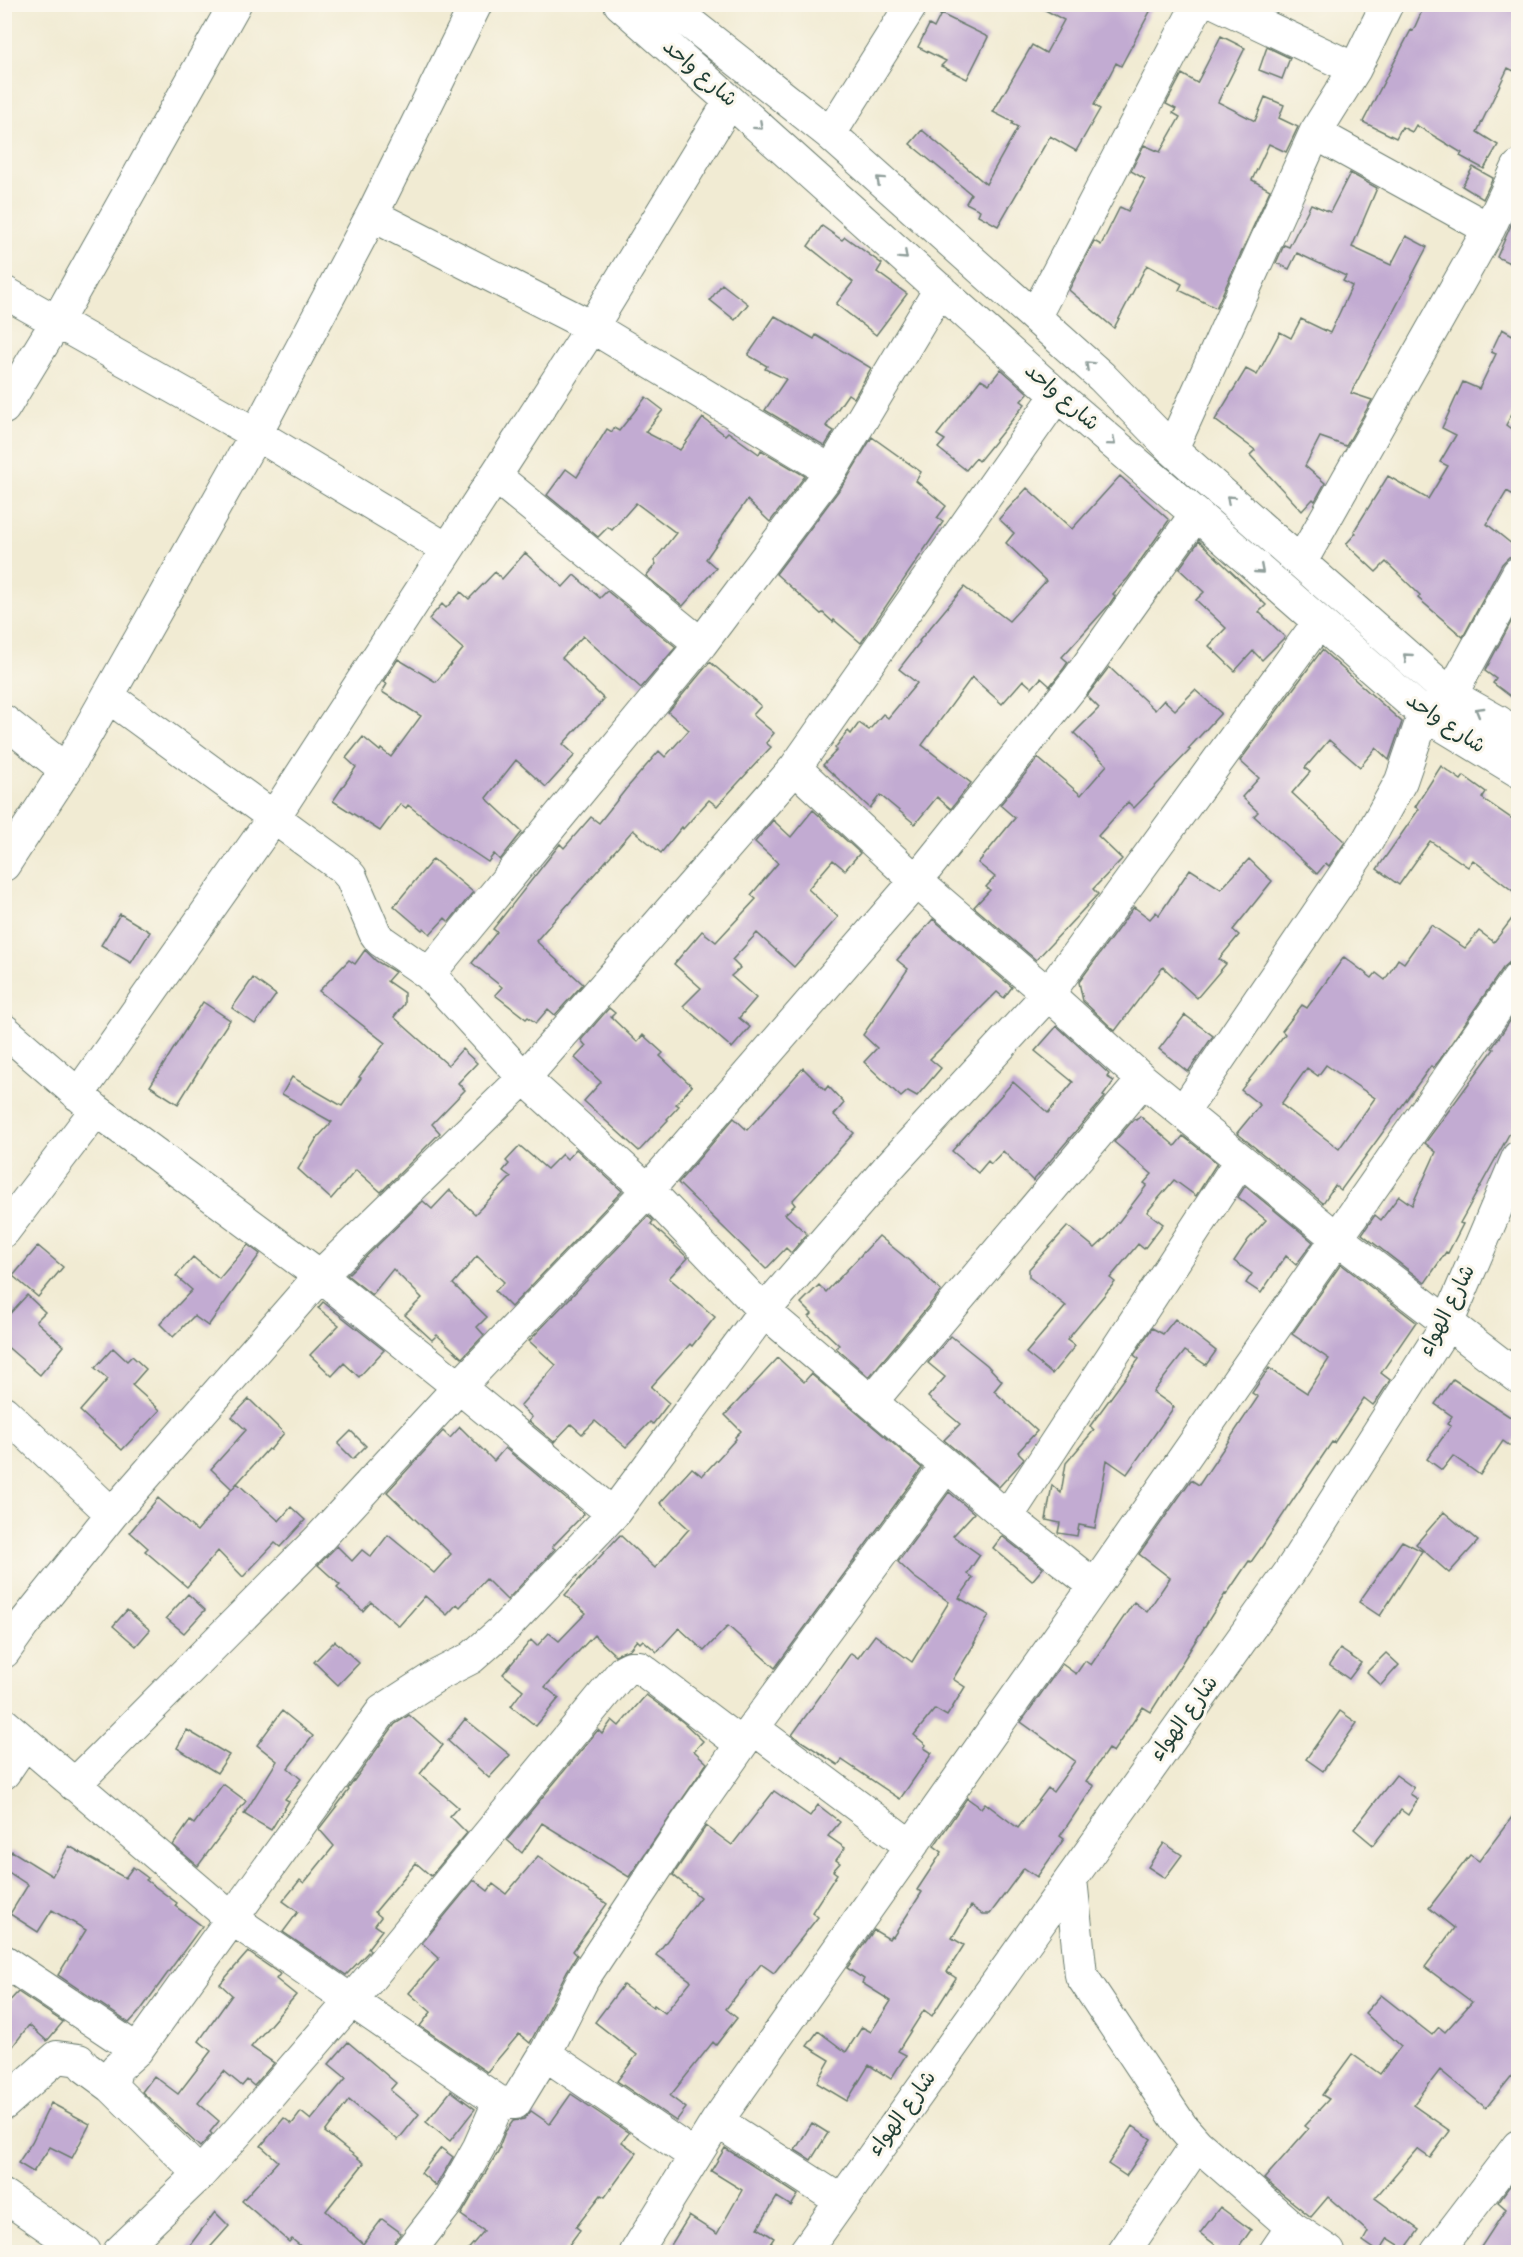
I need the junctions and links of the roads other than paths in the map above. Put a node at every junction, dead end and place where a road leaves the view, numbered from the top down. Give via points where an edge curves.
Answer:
1 (235, 4) edge
2 (476, 4) edge
3 (620, 4) edge
4 (912, 4) edge
5 (1198, 4) edge
6 (1218, 4) edge
7 (1387, 4) edge
8 (664, 12) edge
9 (1355, 69) junction
10 (730, 100) junction
11 (1315, 133) junction
12 (830, 134) junction
13 (1518, 167) edge
14 (372, 215) junction
15 (1490, 229) junction
16 (940, 289) junction
17 (4, 292) edge
18 (1035, 316) junction
19 (57, 321) junction
20 (592, 327) junction
21 (1057, 395) junction
22 (4, 408) edge
23 (256, 434) junction
24 (1172, 448) junction
25 (831, 471) junction
26 (495, 476) junction
27 (1196, 514) junction
28 (447, 549) junction
29 (1301, 562) junction
30 (1518, 573) edge
31 (1319, 622) junction
32 (701, 644) junction
33 (1451, 695) junction
34 (109, 697) junction
35 (1424, 714) junction
36 (4, 721) edge
37 (795, 768) junction
38 (66, 770) junction
39 (1518, 771) edge
40 (274, 817) junction
41 (4, 865) edge
42 (916, 881) junction
43 (429, 974) junction
44 (1518, 978) edge
45 (1048, 994) junction
46 (4, 1030) edge
47 (524, 1078) junction
48 (1143, 1080) junction
49 (87, 1102) junction
50 (1183, 1112) junction
51 (1518, 1158) edge
52 (1240, 1161) junction
53 (648, 1190) junction
54 (4, 1231) edge
55 (1338, 1239) junction
56 (320, 1276) junction
57 (764, 1311) junction
58 (1447, 1324) junction
59 (1518, 1377) edge
60 (459, 1387) junction
61 (872, 1401) junction
62 (4, 1412) edge
63 (946, 1466) junction
64 (112, 1514) junction
65 (612, 1514) junction
66 (1007, 1517) junction
67 (1095, 1586) junction
68 (4, 1652) edge
69 (15, 1733) edge
70 (747, 1736) junction
71 (4, 1773) edge
72 (74, 1785) junction
73 (911, 1846) junction
74 (1071, 1880) junction
75 (231, 1918) junction
76 (4, 1961) edge
77 (351, 2001) junction
78 (137, 2050) junction
79 (545, 2054) junction
80 (112, 2087) junction
81 (498, 2102) junction
82 (4, 2104) edge
83 (717, 2121) junction
84 (1197, 2144) junction
85 (1518, 2146) edge
86 (695, 2156) junction
87 (200, 2174) junction
88 (4, 2196) edge
89 (841, 2201) junction
90 (1292, 2227) junction
91 (85, 2253) edge
92 (119, 2253) edge
93 (409, 2253) edge
94 (636, 2253) edge
95 (805, 2253) edge
96 (1124, 2253) edge
97 (1275, 2253) edge
98 (1329, 2253) edge
99 (1437, 2253) edge

1 - 19 street
2 - 14 street
3 - 8 street, شارع واحد
4 - 12 street
5 - 18 street
6 - 9 street
7 - 9 street
8 - 10 street, شارع واحد
8 - 12 street, شارع واحد
9 - 11 street
10 -> 16 street, شارع واحد
10 - 20 street
11 - 15 street
11 - 24 street
18 -> 12 street, شارع واحد
13 - 15 street
14 - 20 street
14 - 23 street
15 - 29 street
16 - 21 street, شارع واحد
16 - 25 street
17 - 19 street
24 -> 18 street, شارع واحد
19 - 22 street
19 - 23 street
20 - 25 street
20 - 26 street
21 -> 27 street, شارع واحد
21 - 37 street
23 - 28 street
23 - 34 street
29 -> 24 street, شارع واحد
25 - 32 street
26 - 28 street
26 - 32 street
27 -> 31 street, شارع واحد
27 - 42 street via 1078,679
28 - 40 street
33 -> 29 street, شارع واحد
30 - 33 street
31 - 35 street, شارع واحد
31 - 45 street
32 - 43 street
33 - 35 street
39 -> 33 street, شارع واحد via 1499,722
34 - 38 street
34 - 40 street
35 - 39 street, شارع واحد
35 - 50 street via 1401,781 1368,840
36 - 38 street
37 - 42 street
37 - 47 street
38 - 41 street
40 - 43 street via 343,868 351,877 380,940
40 - 49 street
42 - 45 street
42 - 53 street
43 - 47 street
44 - 55 street
45 - 48 street
45 - 57 street
46 - 49 street
47 - 53 street
47 - 56 street
48 - 50 street
48 - 61 street
49 - 54 street
49 - 56 street
50 - 52 street
51 - 58 street, شارع الهواء
52 - 55 street
52 - 66 street
53 - 57 street
53 - 60 street
55 - 58 street
55 - 67 street
56 - 60 street
56 - 64 street
57 - 61 street
57 - 65 street
58 - 59 street
58 - 74 street, شارع الهواء via 1289,1574
60 - 65 street
60 - 72 street via 316,1541
61 - 63 street
62 - 64 street
63 - 66 street
63 - 70 street
64 - 68 street
65 - 75 street via 503,1630 471,1658 382,1711
66 - 67 street
67 - 73 street
69 - 71 street
69 - 72 street
70 - 73 street
70 - 77 street via 639,1667 624,1670
70 - 79 street via 583,1979
72 - 75 street
73 - 83 street
74 - 84 street via 1081,1975
74 - 89 street, شارع الهواء
75 - 77 street
75 - 78 street
76 - 78 street
77 - 81 street
77 - 87 street
78 - 80 street via 116,2069
79 - 81 street via 515,2103
79 - 86 street
80 - 82 street via 79,2060 57,2057
80 - 87 street
81 - 93 street via 479,2147 448,2202
83 - 86 street
83 - 89 street
84 - 90 street
84 - 96 street
85 - 99 street
86 - 94 street
87 - 92 street
88 - 91 street
89 - 95 street, شارع الهواء
90 - 97 street
90 - 98 street

